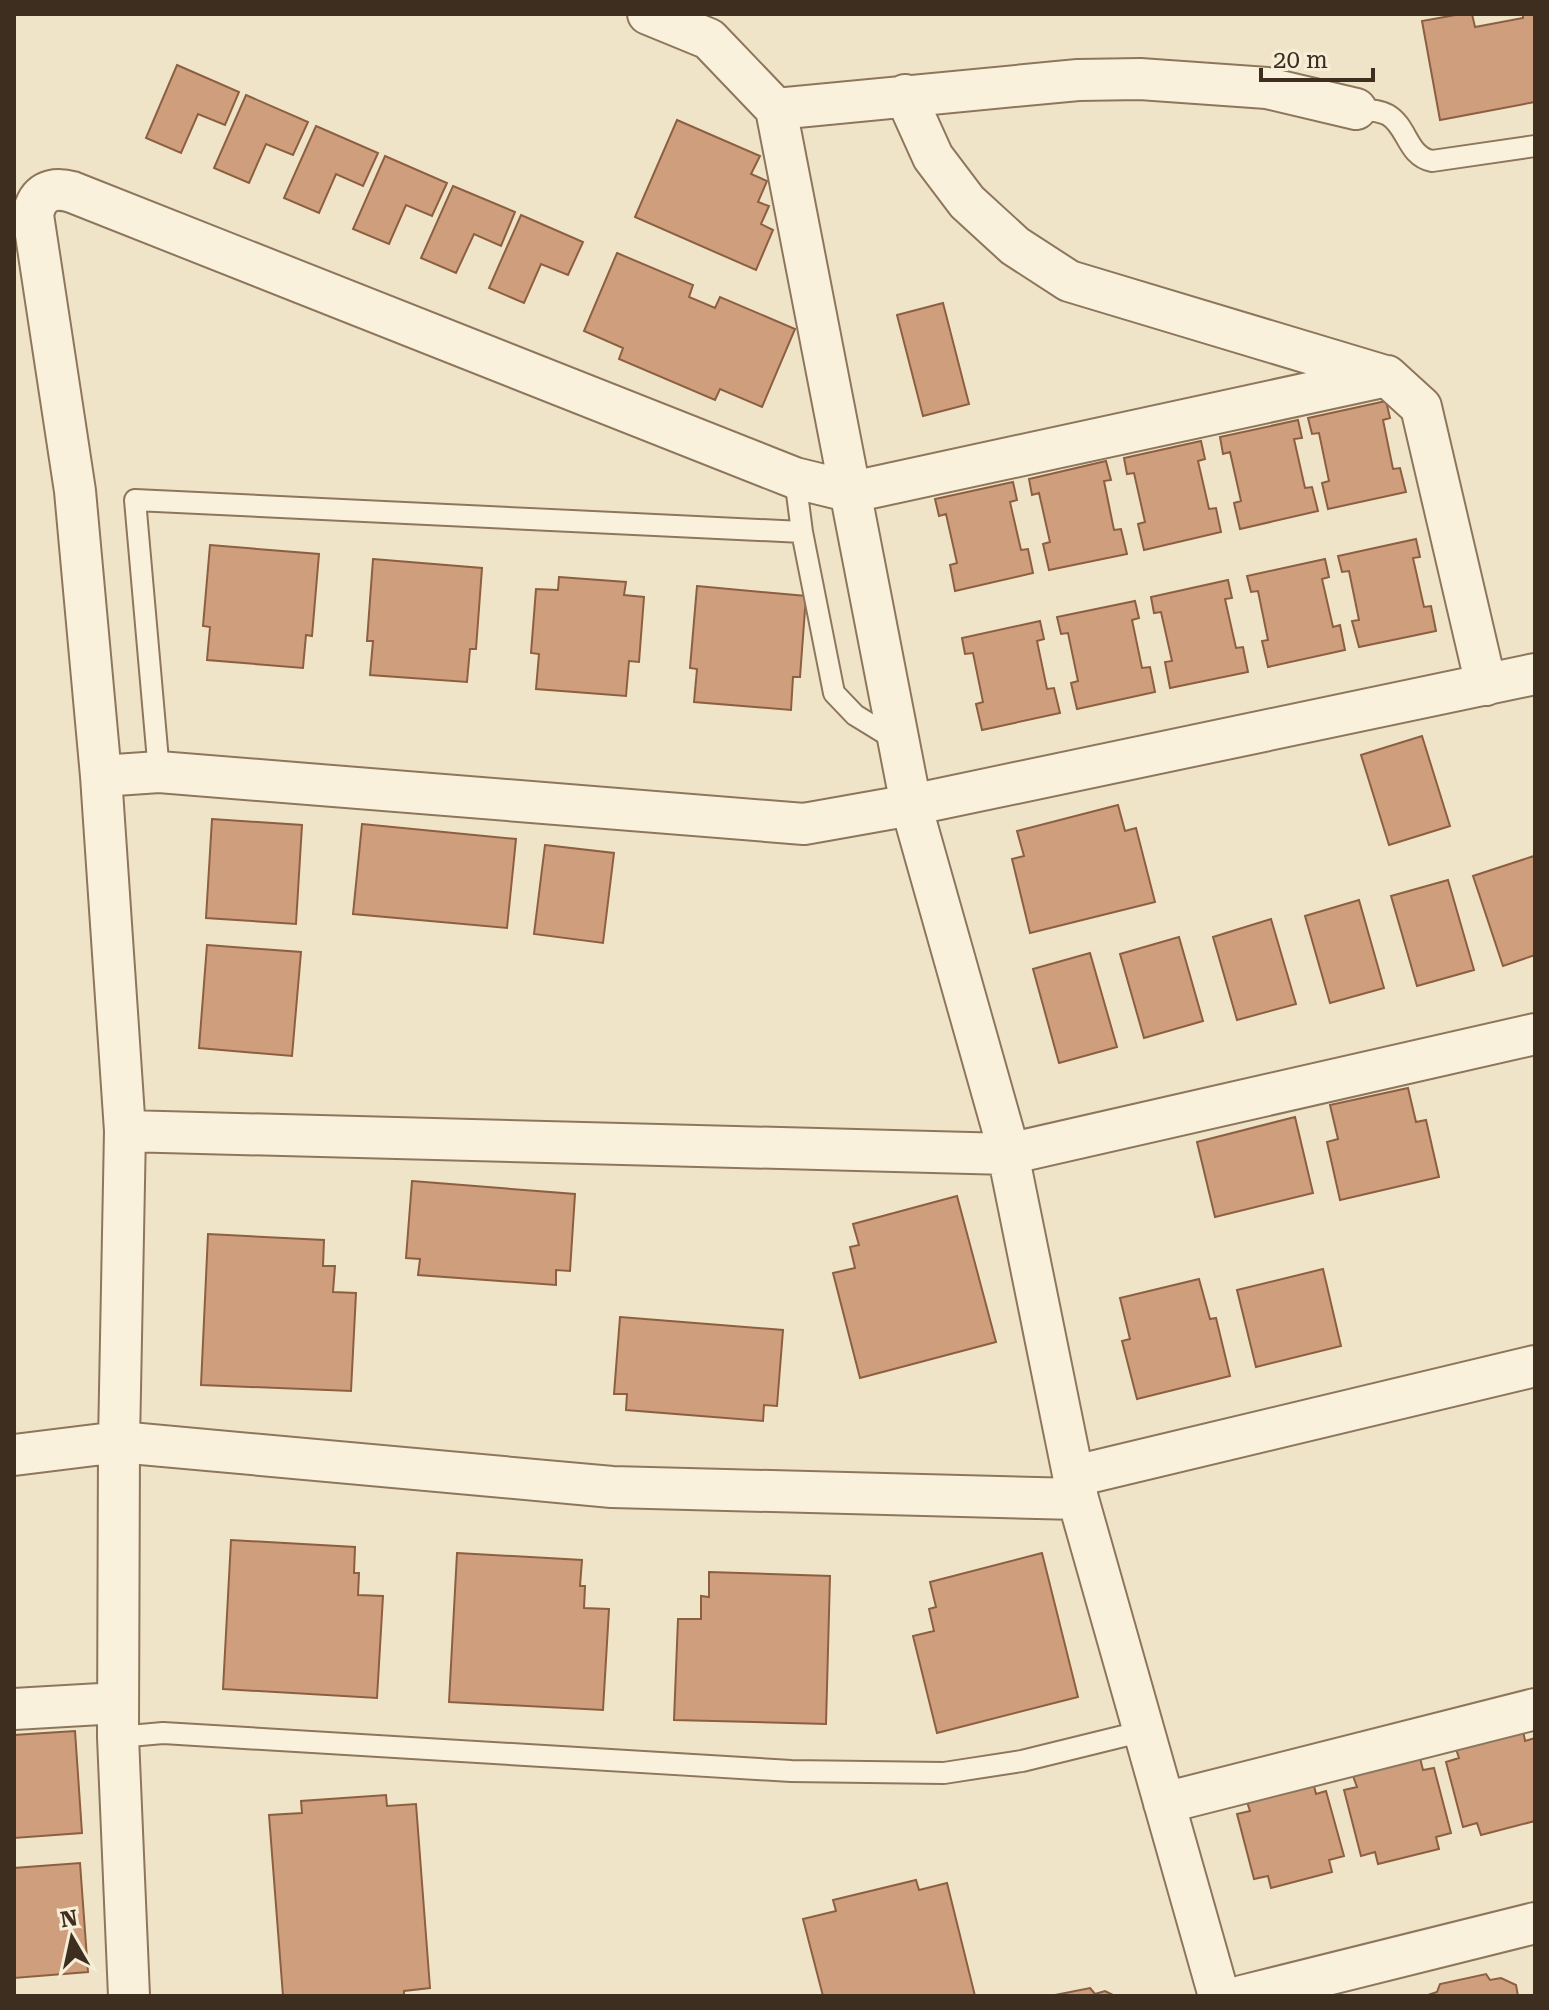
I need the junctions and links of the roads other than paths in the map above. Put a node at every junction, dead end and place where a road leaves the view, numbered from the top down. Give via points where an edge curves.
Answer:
1 (648, 14) edge
2 (905, 95) junction
3 (776, 109) junction
4 (1356, 109) joint
5 (1535, 146) edge
6 (1387, 376) junction
7 (795, 478) junction
8 (852, 492) junction
9 (802, 532) junction
10 (1535, 674) edge
11 (1486, 685) junction
12 (899, 742) junction
13 (159, 772) junction
14 (101, 776) junction
15 (911, 805) junction
16 (1535, 1034) edge
17 (125, 1131) junction
18 (1008, 1154) junction
19 (1535, 1366) edge
20 (119, 1442) junction
21 (14, 1455) edge
22 (1076, 1487) junction
23 (14, 1709) edge
24 (1535, 1709) edge
25 (118, 1720) junction
26 (1144, 1731) junction
27 (1164, 1803) junction
28 (1535, 1923) edge
29 (129, 1996) edge
30 (1219, 1996) edge
31 (1242, 1996) edge

1 - 3 street via 709,39
2 - 3 street
2 - 4 street via 1140,79 1267,88
2 - 6 street via 933,157 967,202 1015,246 1069,281
3 - 8 street
4 - 5 lane via 1390,116 1422,159
6 - 8 street
6 - 11 street via 1421,407
7 - 8 street
7 - 9 lane
7 - 14 street via 72,192 50,190 35,204 33,215 75,491
8 - 12 street
9 - 12 lane via 834,693 855,715
9 - 13 lane via 135,500
10 - 11 street
11 - 15 street
12 - 15 street
13 - 14 street
13 - 15 street via 804,824
14 - 17 street
15 - 18 street
16 - 18 street
17 - 18 street
17 - 20 street
18 - 22 street
19 - 22 street
20 - 21 street
20 - 22 street via 612,1487
20 - 25 street
22 - 26 street
23 - 25 street
24 - 27 street
25 - 26 lane via 163,1733 791,1771 944,1773 1022,1761
25 - 29 street
26 - 27 street
27 - 30 street
28 - 31 street

